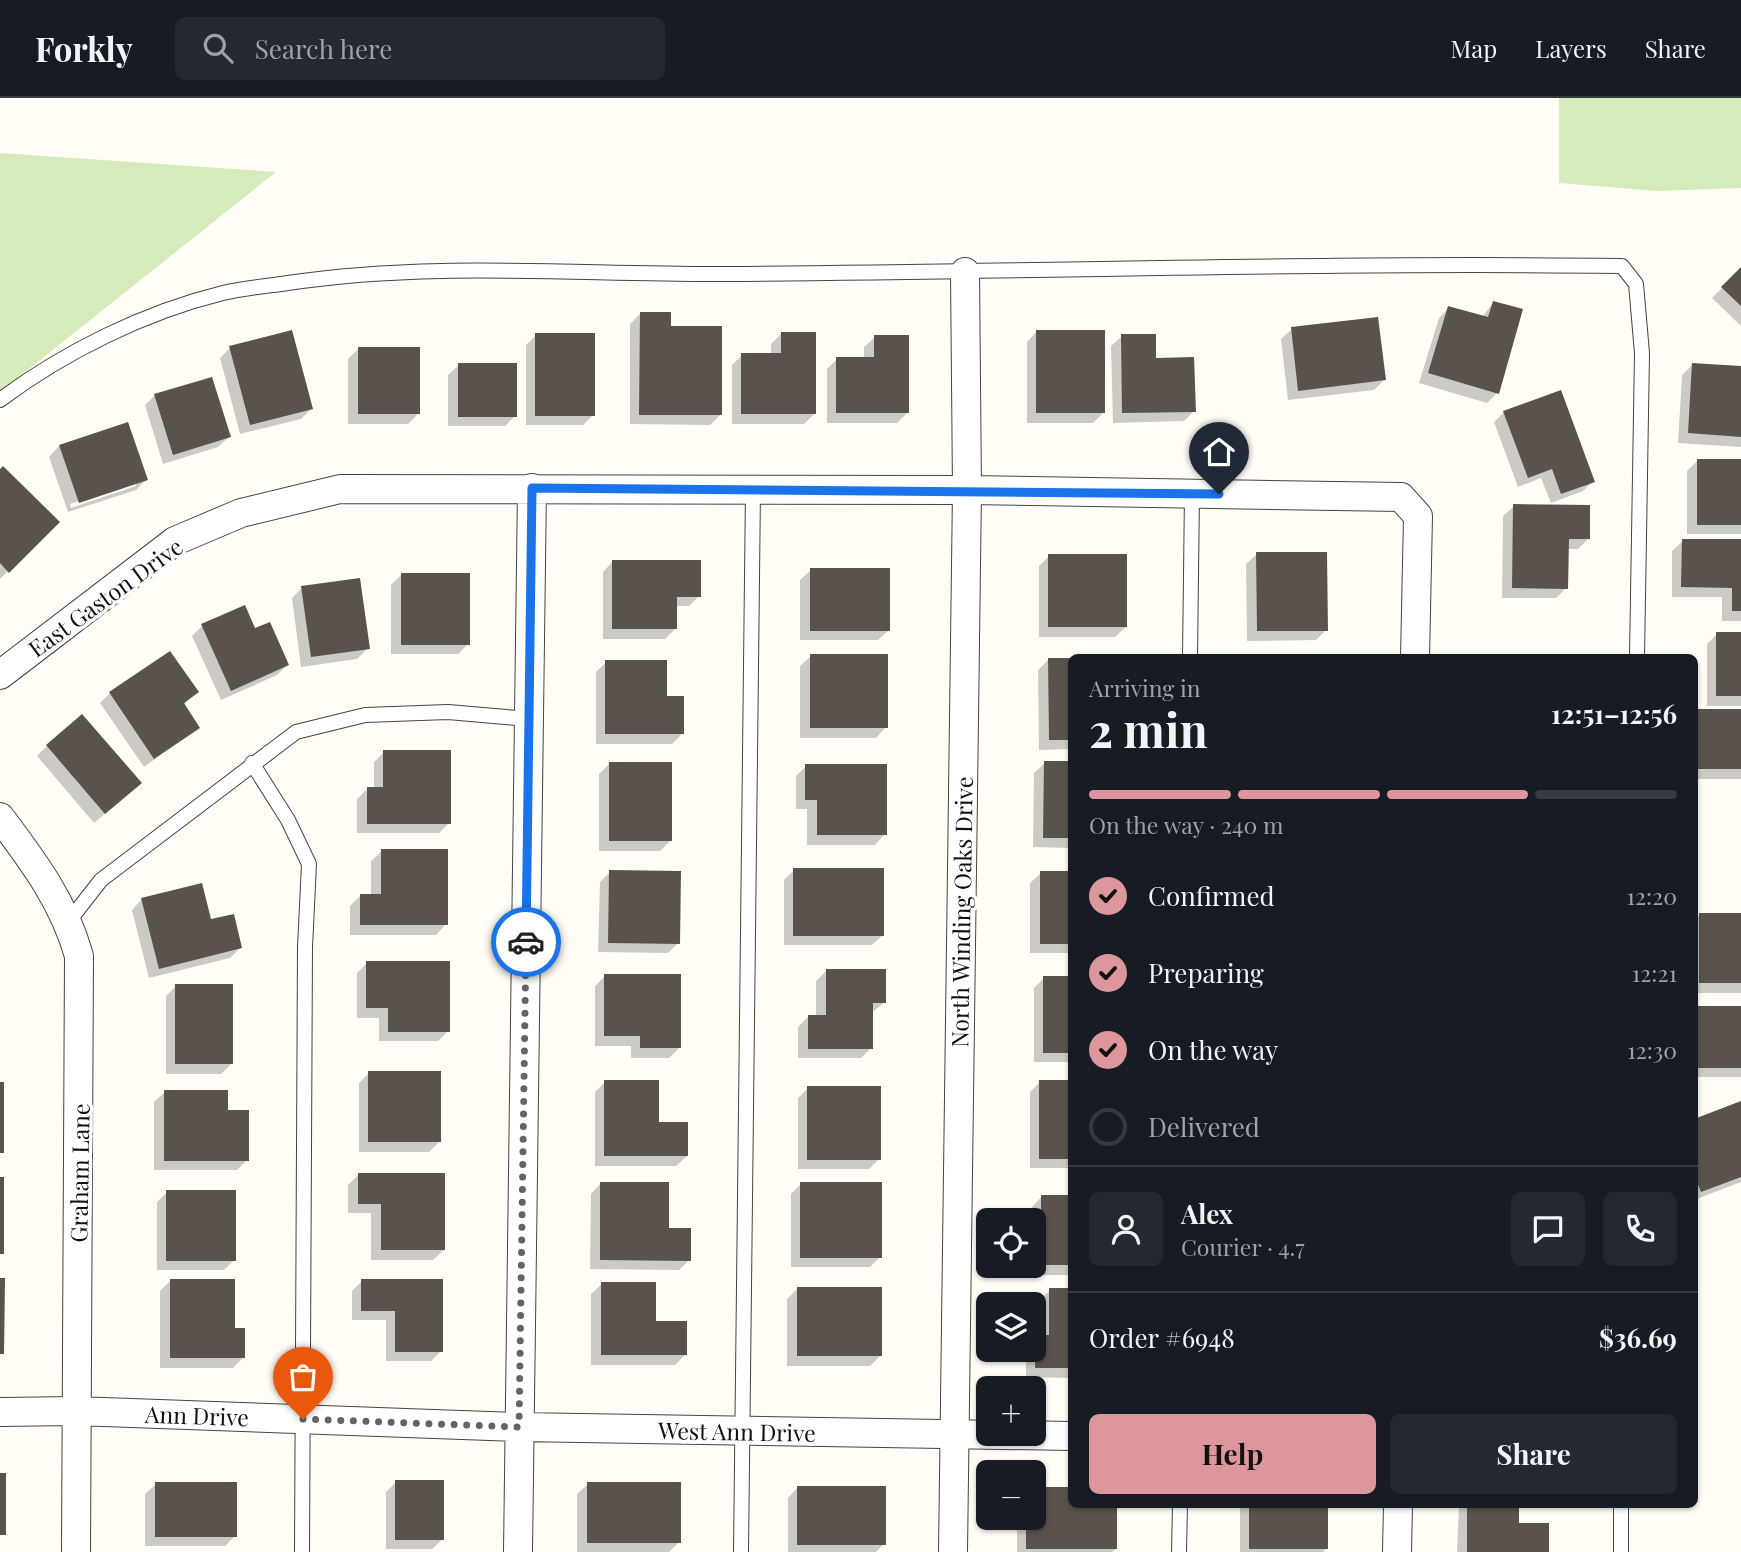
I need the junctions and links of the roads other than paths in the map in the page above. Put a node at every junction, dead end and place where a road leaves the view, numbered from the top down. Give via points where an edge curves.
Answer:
1 (965, 272) junction
2 (0, 400) edge
3 (532, 488) junction
4 (753, 489) junction
5 (967, 490) junction
6 (1192, 494) junction
7 (1190, 654) edge
8 (1415, 654) edge
9 (1637, 654) edge
10 (0, 675) edge
11 (529, 719) junction
12 (252, 763) junction
13 (0, 817) edge
14 (69, 921) junction
15 (76, 1411) junction
16 (0, 1412) edge
17 (303, 1419) junction
18 (519, 1427) junction
19 (743, 1431) junction
20 (954, 1436) junction
21 (1068, 1436) edge
22 (1180, 1508) edge
23 (1398, 1508) edge
24 (1621, 1508) edge
25 (76, 1552) edge
26 (302, 1552) edge
27 (517, 1552) edge
28 (741, 1552) edge
29 (953, 1552) edge
30 (1179, 1552) edge
31 (1397, 1552) edge
32 (1621, 1552) edge

1 - 2 lane via 457,271 331,277 224,293 158,314 31,377
1 - 5 street, North Winding Oaks Drive
1 - 9 lane via 1432,263 1622,267 1636,284 1642,353
3 - 4 street, East Gaston Drive
3 - 10 street, East Gaston Drive via 340,489 241,513 175,541
3 - 11 street
4 - 5 street, East Gaston Drive
4 - 19 lane
5 - 6 street, East Gaston Drive
5 - 20 street, North Winding Oaks Drive
6 - 7 lane
6 - 8 street, East Gaston Drive via 1401,497 1418,516
11 - 12 lane via 448,712 365,715 296,732
11 - 18 street
12 - 14 lane via 101,880
12 - 17 lane via 309,864 304,961
13 - 14 street, Graham Lane
14 - 15 street, Graham Lane via 79,956 81,989
15 - 16 street, Ann Drive
15 - 17 street, Ann Drive
15 - 25 street, Graham Lane
17 - 18 street, Ann Drive
17 - 26 lane
18 - 19 street, West Ann Drive
18 - 27 street
19 - 20 street, West Ann Drive
19 - 28 lane
20 - 21 street, West Ann Drive
20 - 29 street, North Winding Oaks Drive
22 - 30 lane
23 - 31 street
24 - 32 lane

